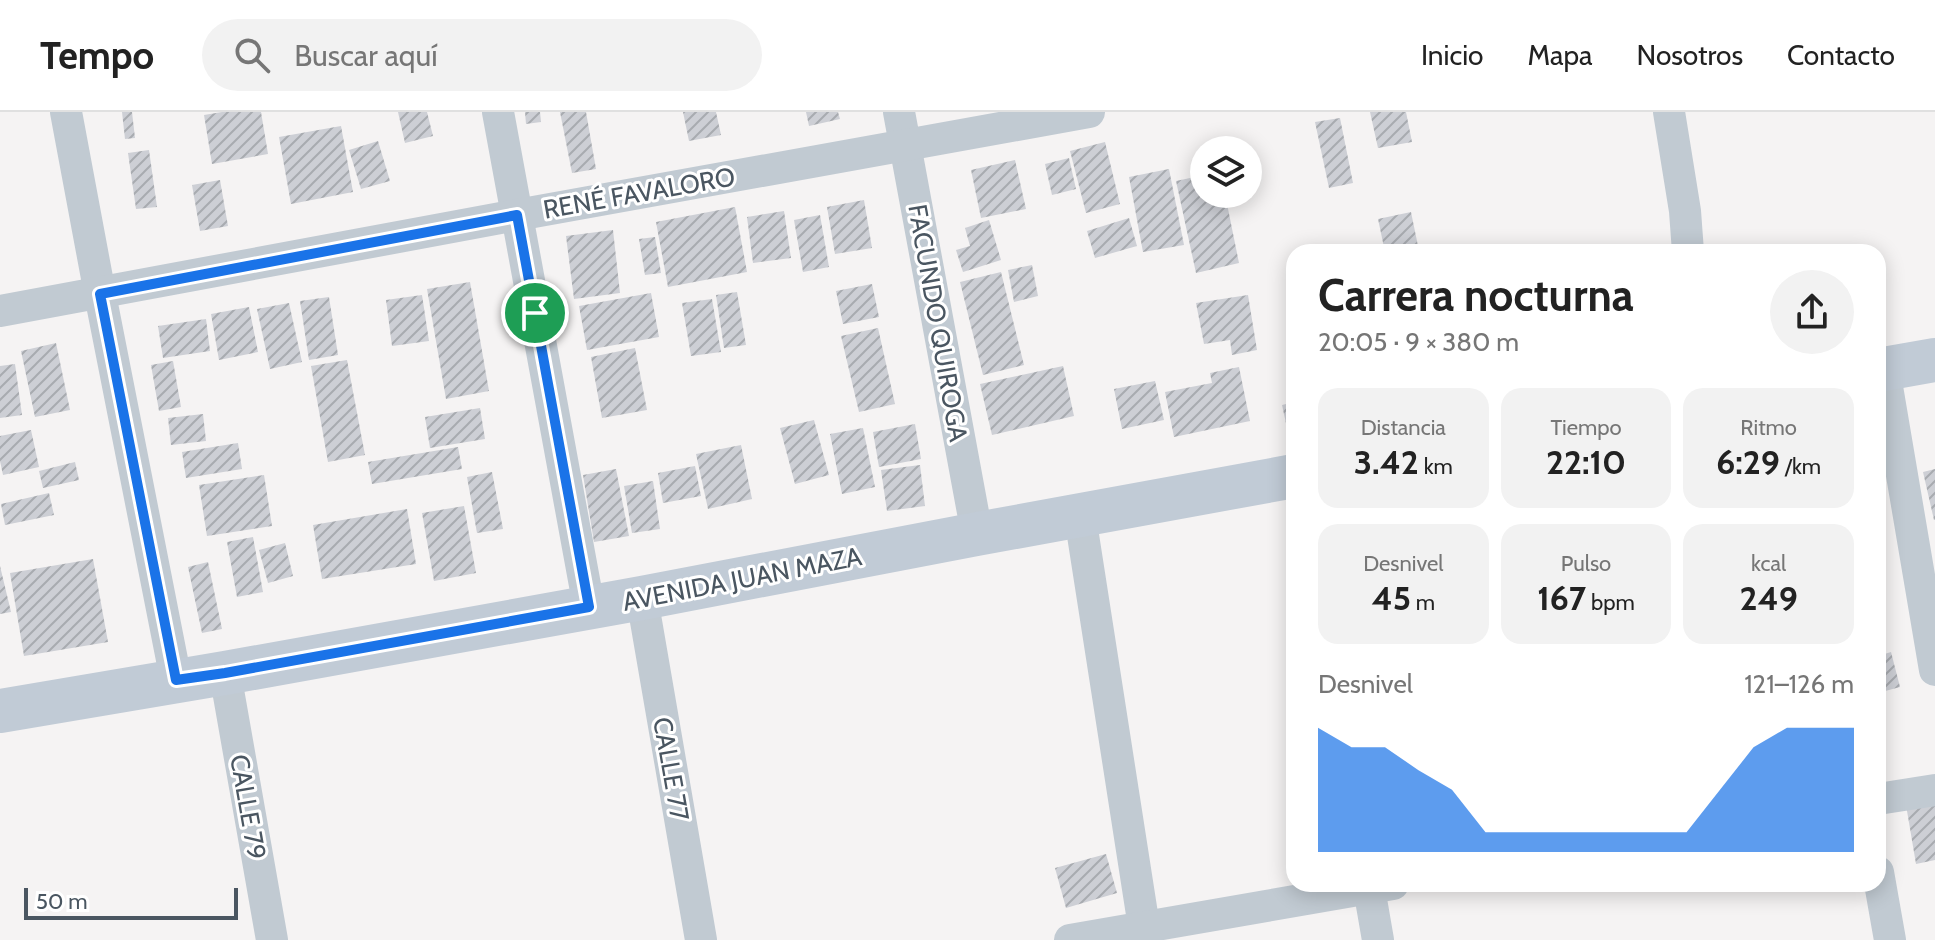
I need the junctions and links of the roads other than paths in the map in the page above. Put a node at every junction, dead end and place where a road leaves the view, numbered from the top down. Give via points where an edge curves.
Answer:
1 (66, 112) edge
2 (498, 112) edge
3 (899, 112) edge
4 (1089, 112) edge
5 (1669, 112) edge
6 (905, 145) junction
7 (517, 215) junction
8 (1687, 244) edge
9 (100, 294) junction
10 (0, 311) edge
11 (1935, 360) edge
12 (1886, 369) edge
13 (1886, 398) edge
14 (1286, 477) edge
15 (1080, 516) junction
16 (977, 534) junction
17 (642, 598) junction
18 (589, 607) junction
19 (1935, 670) edge
20 (225, 673) junction
21 (176, 680) junction
22 (0, 711) edge
23 (1935, 790) edge
24 (1886, 798) edge
25 (1346, 892) edge
26 (1381, 892) edge
27 (1882, 892) edge
28 (1144, 927) junction
29 (272, 940) edge
30 (701, 940) edge
31 (1070, 940) edge
32 (1378, 940) edge
33 (1890, 940) edge

1 - 9 street
2 - 7 street
3 - 6 street, FACUNDO QUIROGA
4 - 6 street, RENÉ FAVALORO
5 - 8 street
6 - 7 street, RENÉ FAVALORO
6 - 16 street, FACUNDO QUIROGA
7 - 9 street, RENÉ FAVALORO
7 - 18 street
9 - 10 street, RENÉ FAVALORO
9 - 21 street
11 - 12 main road
13 - 19 street
14 - 15 main road, AVENIDA JUAN MAZA
15 - 16 main road, AVENIDA JUAN MAZA
15 - 28 street
16 - 17 main road, AVENIDA JUAN MAZA
17 - 18 main road, AVENIDA JUAN MAZA
17 - 30 street, CALLE 77
18 - 20 main road, AVENIDA JUAN MAZA
20 - 21 main road, AVENIDA JUAN MAZA
20 - 29 street, CALLE 79
21 - 22 main road, AVENIDA JUAN MAZA
23 - 24 street
25 - 28 street
26 - 32 street
27 - 33 street
28 - 31 street

